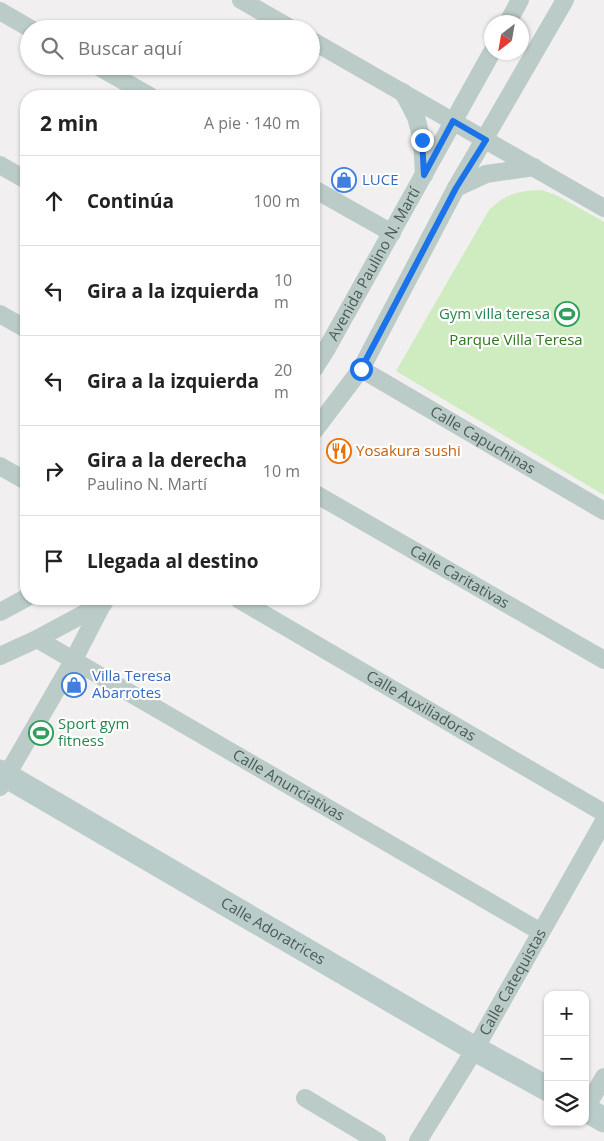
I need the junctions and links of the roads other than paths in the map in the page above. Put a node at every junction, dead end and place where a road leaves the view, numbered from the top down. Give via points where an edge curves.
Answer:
1 (241, 0) edge
2 (520, 0) edge
3 (565, 0) edge
4 (0, 11) edge
5 (512, 15) edge
6 (276, 20) edge
7 (20, 23) edge
8 (320, 45) edge
9 (487, 60) edge
10 (113, 75) edge
11 (139, 90) edge
12 (403, 92) junction
13 (453, 121) junction
14 (486, 140) junction
15 (0, 165) edge
16 (534, 168) junction
17 (424, 175) junction
18 (20, 177) edge
19 (456, 188) junction
20 (320, 192) edge
21 (604, 208) edge
22 (392, 233) junction
23 (0, 314) edge
24 (20, 326) edge
25 (320, 347) edge
26 (361, 369) junction
27 (320, 423) edge
28 (0, 466) edge
29 (20, 478) edge
30 (320, 496) edge
31 (604, 511) edge
32 (20, 601) edge
33 (100, 605) edge
34 (105, 605) edge
35 (248, 605) edge
36 (0, 612) edge
37 (37, 639) junction
38 (0, 656) edge
39 (604, 660) edge
40 (73, 662) junction
41 (2, 779) edge
42 (604, 813) edge
43 (604, 821) edge
44 (540, 932) junction
45 (474, 1049) junction
46 (604, 1077) edge
47 (544, 1087) edge
48 (305, 1098) dead end
49 (589, 1102) edge
50 (589, 1111) edge
51 (604, 1120) edge
52 (377, 1141) edge
53 (418, 1141) edge

1 - 6 street
2 - 5 street
3 - 14 street
4 - 7 street
8 - 12 street
9 - 13 street, Avenida Paulino N. Martí
10 - 11 street
12 - 13 street
12 - 17 street via 416,117 422,140
13 - 14 street
13 - 17 street, Avenida Paulino N. Martí
14 - 16 street
14 - 19 street
15 - 18 street
16 - 19 street via 486,174
16 - 21 street
17 - 22 street, Avenida Paulino N. Martí
19 - 26 street
20 - 22 street
22 - 25 street, Avenida Paulino N. Martí
23 - 24 street
26 - 27 street
26 - 31 street, Calle Capuchinas
28 - 29 street
30 - 39 street, Calle Caritativas
32 - 36 street
33 - 37 street
34 - 40 street
35 - 42 street, Calle Auxiliadoras
37 - 38 street
37 - 40 street, Calle Anunciativas
40 - 41 street
40 - 44 street, Calle Anunciativas
41 - 45 street, Calle Adoratrices
43 - 44 street, Calle Catequistas
44 - 45 street, Calle Catequistas
45 - 47 street, Calle Adoratrices
45 - 53 street, Calle Catequistas
46 - 49 street
48 - 52 street
50 - 51 street

